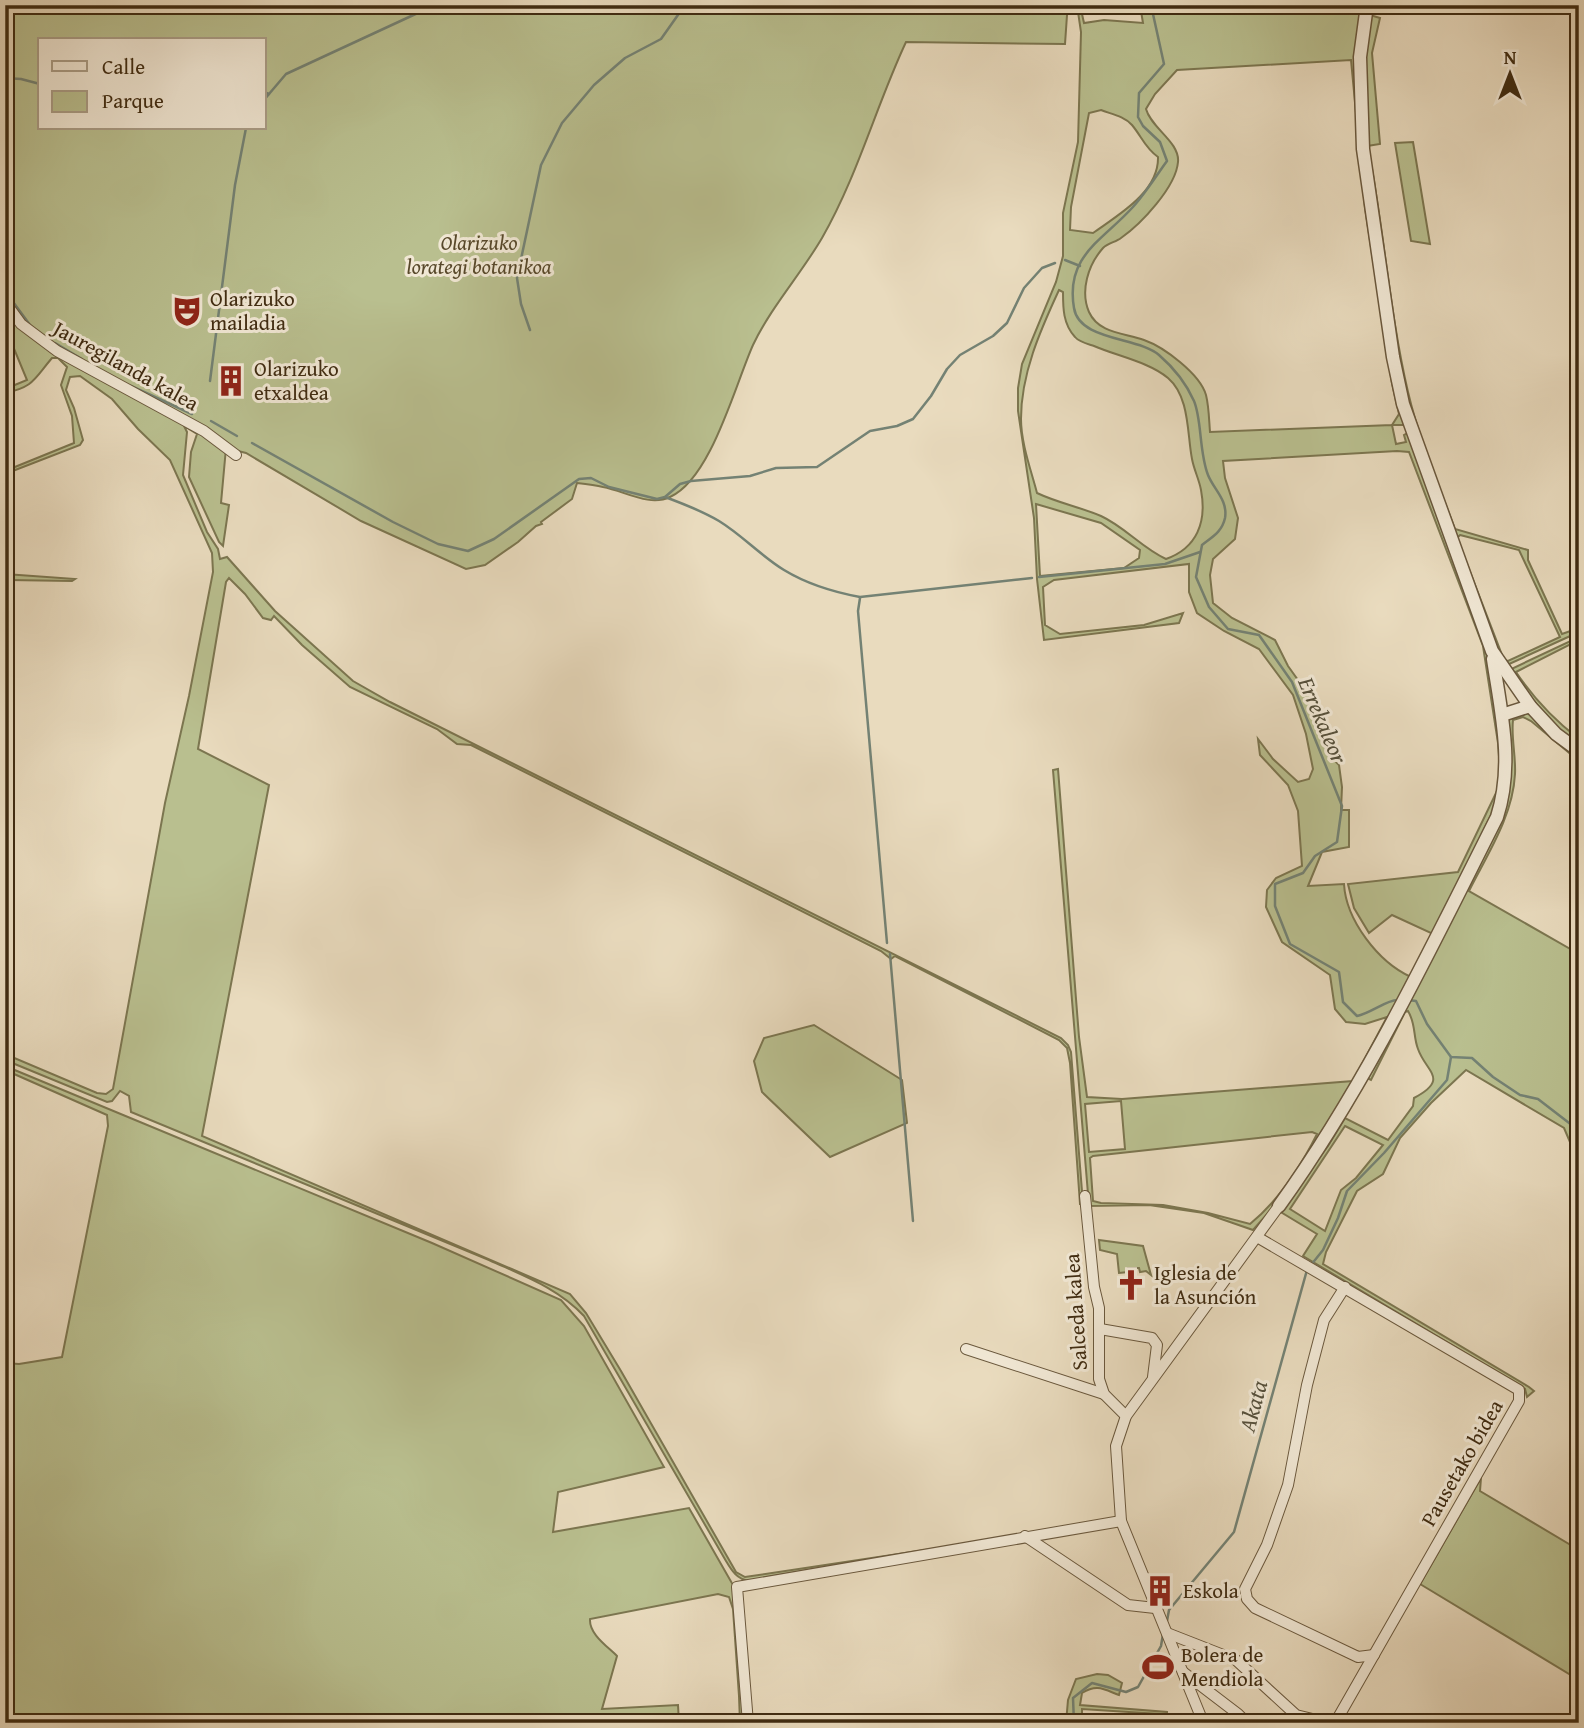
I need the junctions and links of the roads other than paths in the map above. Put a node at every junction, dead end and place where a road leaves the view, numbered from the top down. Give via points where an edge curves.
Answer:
1 (1367, 5) edge
2 (5, 302) edge
3 (236, 455) dead end
4 (1492, 651) junction
5 (1530, 706) junction
6 (1502, 715) junction
7 (1579, 751) edge
8 (1085, 1196) dead end
9 (1279, 1206) joint
10 (1257, 1237) junction
11 (1345, 1287) junction
12 (1100, 1329) junction
13 (966, 1349) dead end
14 (1153, 1381) junction
15 (1104, 1394) junction
16 (1126, 1416) junction
17 (1121, 1521) junction
18 (1025, 1536) junction
19 (1155, 1608) junction
20 (1167, 1633) junction
21 (1374, 1655) junction
22 (1183, 1672) junction
23 (1294, 1719) edge
24 (748, 1723) edge
25 (1205, 1723) edge
26 (1242, 1723) edge
27 (1329, 1723) edge
28 (1335, 1723) edge

1 - 4 street via 1360,57 1363,149 1398,386
2 - 3 street, Jauregilanda kalea via 21,324 57,352 204,431
4 - 5 street
4 - 6 street
5 - 6 street
5 - 7 street
6 - 9 street via 1506,763 1497,817 1340,1117
8 - 12 street, Salceda kalea
9 - 10 street
10 - 11 street, Pausetako bidea
10 - 14 street
11 - 21 street via 1324,1320 1288,1485 1267,1545 1245,1589 1255,1608 1358,1657
11 - 21 street, Pausetako bidea via 1519,1390 1519,1401
12 - 14 street via 1152,1338 1157,1345
12 - 15 street, Salceda kalea via 1099,1379
13 - 15 street
14 - 16 street
15 - 16 street, Salceda kalea
16 - 17 street via 1116,1453
17 - 18 street
17 - 19 street
18 - 19 street via 1128,1605
18 - 24 street via 737,1587
19 - 20 street
20 - 22 street
20 - 23 street via 1236,1660
21 - 28 street, Pausetako bidea
22 - 25 street
22 - 26 street via 1238,1714
23 - 27 street

